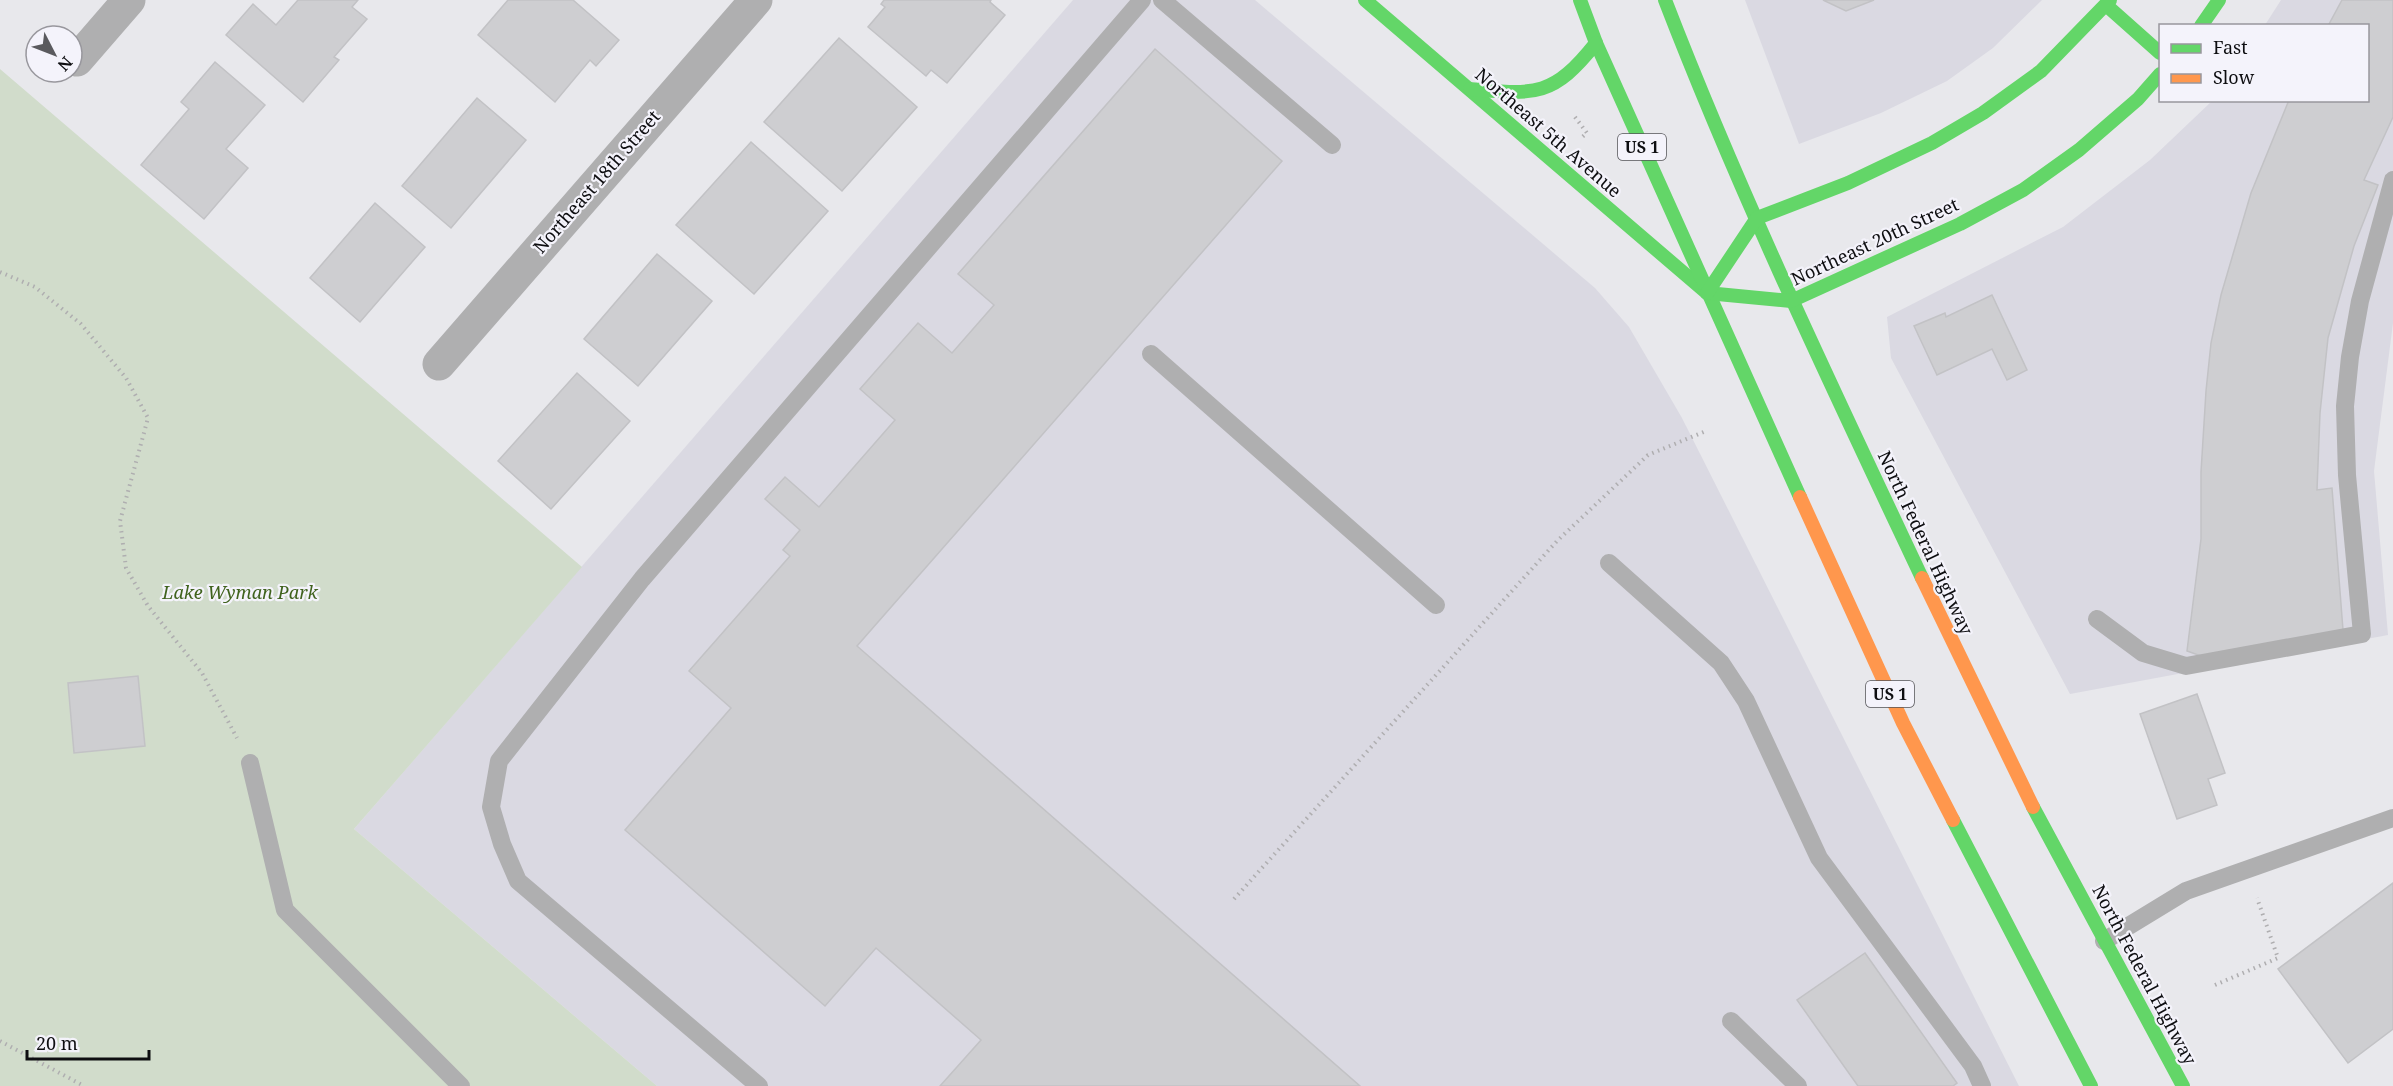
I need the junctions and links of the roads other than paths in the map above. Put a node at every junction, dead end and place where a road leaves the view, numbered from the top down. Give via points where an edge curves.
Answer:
1 (129, 0) edge
2 (756, 0) edge
3 (1142, 0) edge
4 (1162, 0) edge
5 (1365, 0) edge
6 (1580, 0) edge
7 (1665, 0) edge
8 (2219, 0) edge
9 (2108, 2) edge
10 (2202, 24) edge
11 (1596, 43) junction
12 (84, 52) edge
13 (2159, 52) edge
14 (2159, 75) edge
15 (1470, 89) junction
16 (1332, 144) dead end
17 (2393, 180) edge
18 (1757, 218) junction
19 (1707, 293) junction
20 (1791, 301) junction
21 (1151, 354) dead end
22 (439, 364) dead end
23 (1609, 563) dead end
24 (1436, 605) dead end
25 (2097, 619) dead end
26 (250, 763) road end
27 (2393, 818) edge
28 (2104, 941) junction
29 (1731, 1021) dead end
30 (461, 1086) edge
31 (759, 1086) edge
32 (1798, 1086) edge
33 (1982, 1086) edge
34 (2091, 1086) edge
35 (2183, 1086) edge

1 - 12 street
2 - 22 street, Northeast 18th Street
3 - 31 lane via 642,579 499,760 491,807 518,881
4 - 16 lane
5 - 15 main road, Northeast 5th Avenue
6 - 11 main road, US 1
7 - 18 main road, North Federal Highway
8 - 10 main road
9 - 13 main road
9 - 18 main road via 2041,71 1983,112 1932,143 1848,183
11 - 15 main road via 1577,68 1556,85 1526,94
11 - 19 main road, US 1
14 - 20 main road, Northeast 20th Street via 2138,99 2079,150 2023,190 1960,224
15 - 19 main road, Northeast 5th Avenue
17 - 25 lane via 2360,301 2345,406 2347,475 2362,634 2186,666 2143,653
18 - 19 main road
18 - 20 main road, North Federal Highway
19 - 20 main road, Northeast 20th Street
19 - 34 main road, US 1 via 1903,723
20 - 28 main road, North Federal Highway via 1974,688
21 - 24 lane
23 - 33 lane via 1721,663 1746,701 1819,858 1973,1066
26 - 30 lane via 285,910
27 - 28 lane via 2186,891
28 - 35 main road, North Federal Highway
29 - 32 lane

